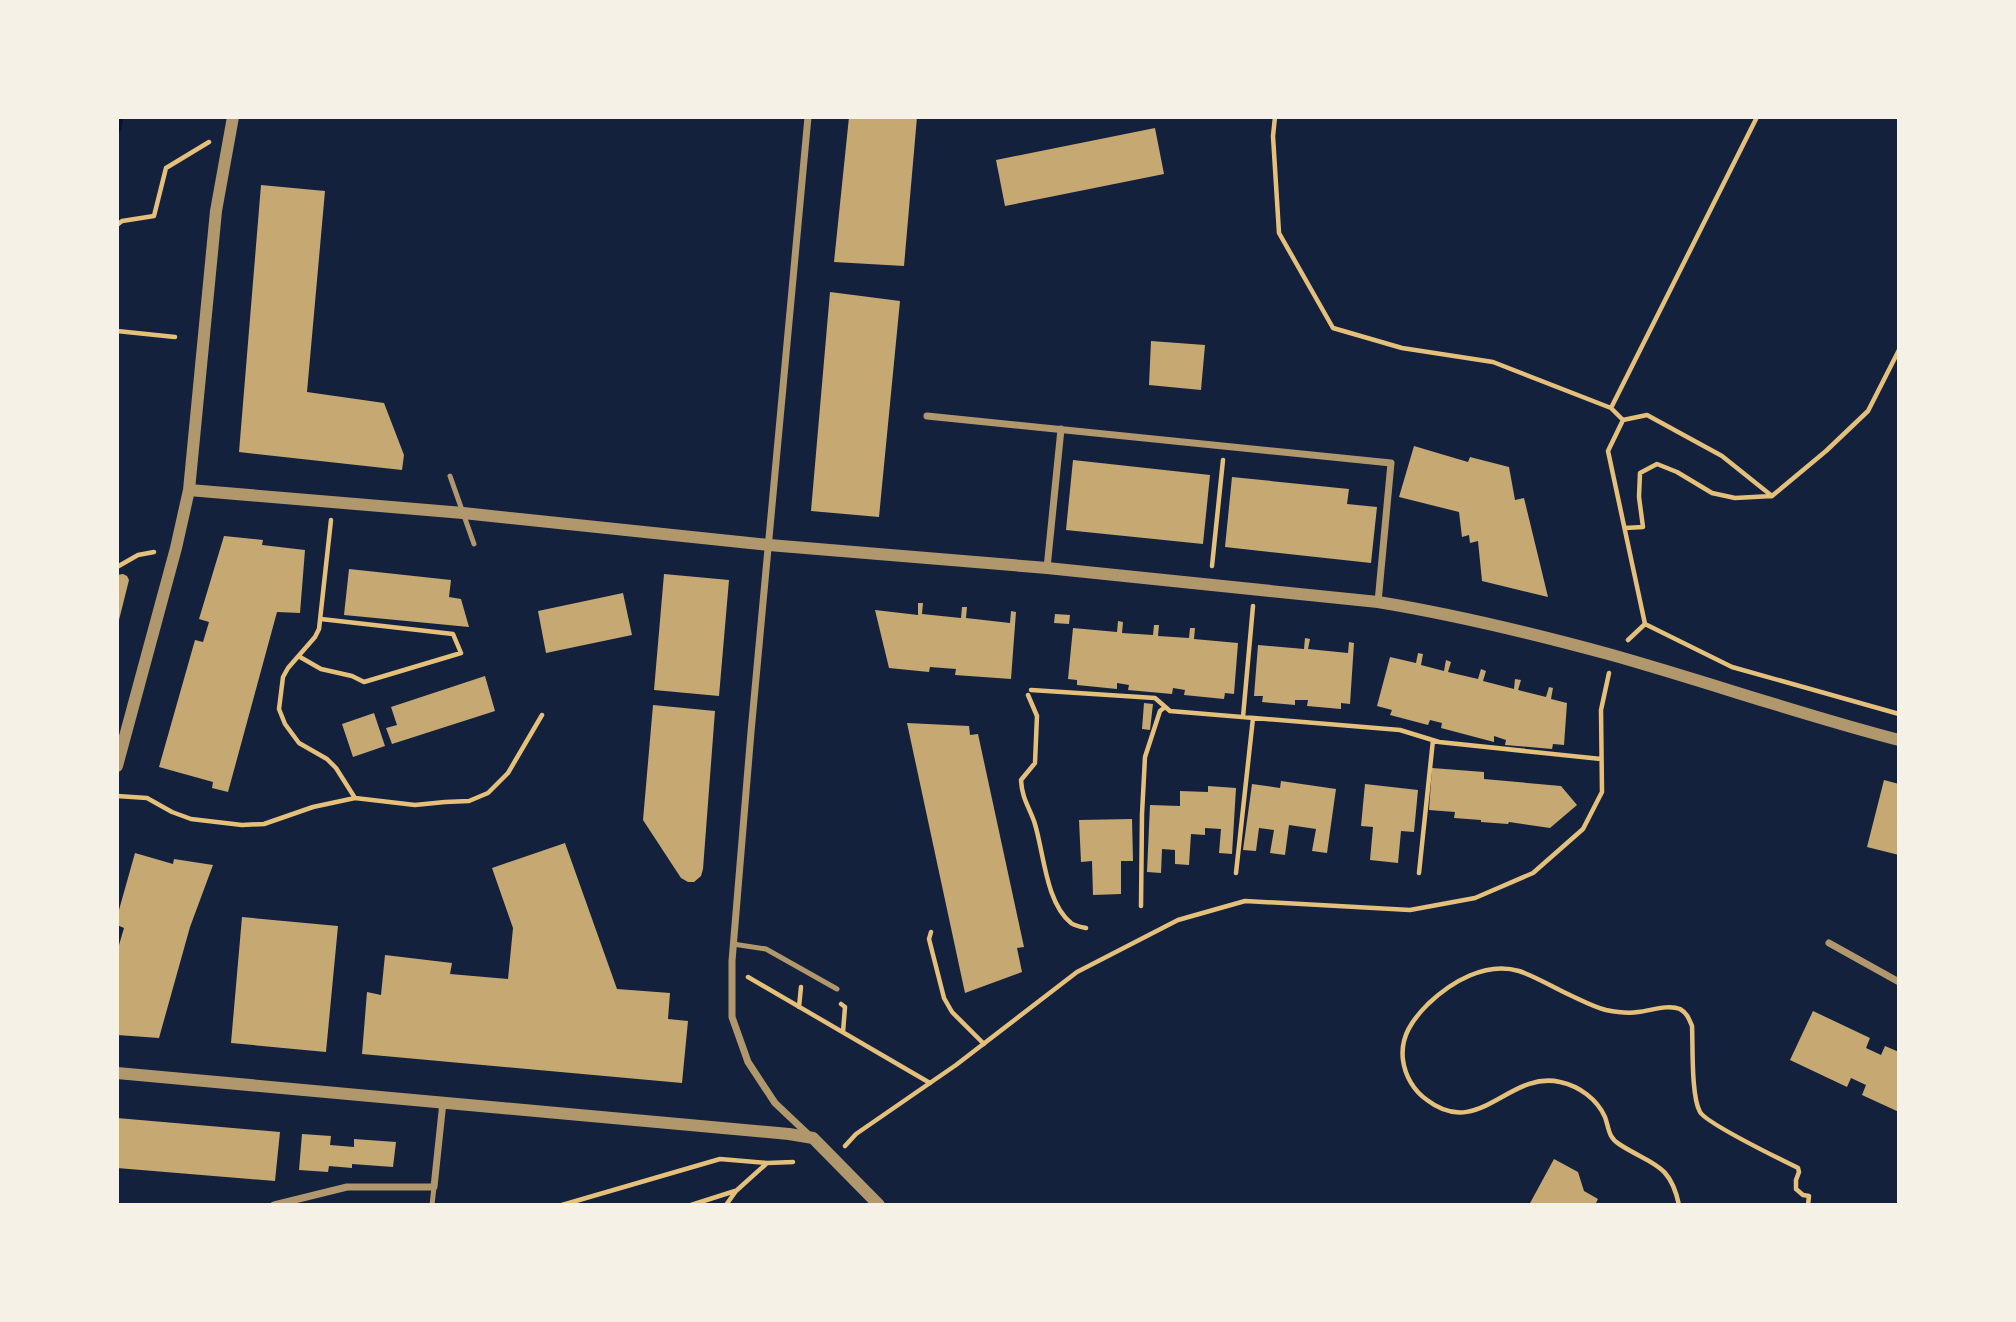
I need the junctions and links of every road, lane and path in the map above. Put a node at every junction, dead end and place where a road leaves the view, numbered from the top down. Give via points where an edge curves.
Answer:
1 (233, 117) edge
2 (808, 117) edge
3 (1275, 117) edge
4 (1757, 117) edge
5 (214, 138) dead end
6 (117, 225) edge
7 (117, 331) edge
8 (175, 337) dead end
9 (1899, 350) edge
10 (1611, 408) junction
11 (927, 416) dead end
12 (1623, 420) junction
13 (1061, 429) junction
14 (1225, 446) junction
15 (450, 476) dead end
16 (189, 490) junction
17 (1772, 496) junction
18 (333, 502) junction
19 (463, 513) junction
20 (1625, 528) junction
21 (474, 544) dead end
22 (769, 545) junction
23 (176, 548) junction
24 (117, 567) edge
25 (1047, 568) junction
26 (1210, 585) junction
27 (1255, 590) junction
28 (1378, 602) junction
29 (321, 619) junction
30 (1612, 655) junction
31 (300, 657) junction
32 (1165, 707) junction
33 (1899, 714) edge
34 (542, 715) dead end
35 (1243, 717) junction
36 (1253, 718) junction
37 (1433, 740) junction
38 (1899, 740) edge
39 (1601, 759) junction
40 (117, 766) edge
41 (117, 796) edge
42 (355, 798) junction
43 (1236, 873) dead end
44 (1419, 873) dead end
45 (1141, 906) dead end
46 (1086, 928) dead end
47 (931, 932) dead end
48 (1829, 943) dead end
49 (733, 944) junction
50 (732, 968) junction
51 (1899, 982) edge
52 (836, 989) joint
53 (843, 1032) junction
54 (984, 1044) junction
55 (117, 1073) edge
56 (930, 1083) junction
57 (443, 1102) junction
58 (856, 1134) dead end
59 (813, 1138) junction
60 (793, 1162) dead end
61 (767, 1163) junction
62 (434, 1187) junction
63 (736, 1191) junction
64 (274, 1205) edge
65 (432, 1205) edge
66 (562, 1205) edge
67 (691, 1205) edge
68 (726, 1205) edge
69 (879, 1205) edge
70 (1679, 1205) edge
71 (1808, 1205) edge

1 - 16 street via 216,211
2 - 22 street
3 - 10 path via 1279,233 1333,328 1402,348 1493,362
4 - 10 path
5 - 6 path via 166,168 154,216
7 - 8 path
9 - 17 path via 1868,411
10 - 12 path
11 - 13 street
12 - 17 path via 1647,415 1722,456
12 - 20 path via 1608,450
13 - 14 street
13 - 25 street
14 - 26 path
14 - 28 street via 1391,463
15 - 19 lane
16 - 18 street
16 - 23 street
17 - 20 path via 1735,498 1712,493 1657,464 1640,473 1643,527
18 - 19 street
18 - 29 path
19 - 21 lane
19 - 22 street
20 - 33 path via 1645,624 1732,667
22 - 25 street
22 - 49 street
23 - 24 path via 138,555
23 - 40 street
25 - 26 street
26 - 27 street
27 - 28 street
27 - 35 path
28 - 30 street
29 - 31 path
29 - 31 path via 453,634 461,653 364,681 321,669
30 - 38 street
30 - 39 path via 1601,710
31 - 42 path via 283,677 279,709 299,743 327,759 345,778
32 - 35 path
32 - 45 path via 1160,710 1145,757
32 - 46 path via 1155,698 1029,693 1037,716 1035,763 1021,780 1022,796 1034,822 1050,890 1072,924
34 - 42 path via 508,773 488,793 469,801 415,805
35 - 36 path
36 - 37 path via 1400,730
36 - 43 path
37 - 39 path
37 - 44 path
39 - 54 path via 1602,792 1583,828 1533,873 1475,898 1410,909 1245,901 1178,920 1077,972
41 - 42 path via 147,798 191,819 242,825 264,824
47 - 54 path via 944,998
48 - 51 street
49 - 50 street
49 - 52 lane via 766,949
50 - 53 path
50 - 59 street via 732,1017 748,1062 775,1103
52 - 53 path via 835,1001 845,1007
53 - 56 path
54 - 56 path
55 - 57 street
56 - 58 path
57 - 59 street
57 - 62 street
59 - 69 street
60 - 61 path
61 - 63 path
61 - 66 path via 720,1159
62 - 64 street via 347,1187
62 - 65 lane
63 - 67 path
63 - 68 path
70 - 71 path via 1664,1170 1614,1140 1592,1098 1569,1085 1549,1081 1520,1086 1470,1112 1432,1104 1412,1085 1403,1062 1410,1025 1448,988 1482,971 1501,968 1519,971 1604,1010 1679,1009 1692,1026 1700,1112 1712,1123 1798,1168 1796,1188 1808,1196

